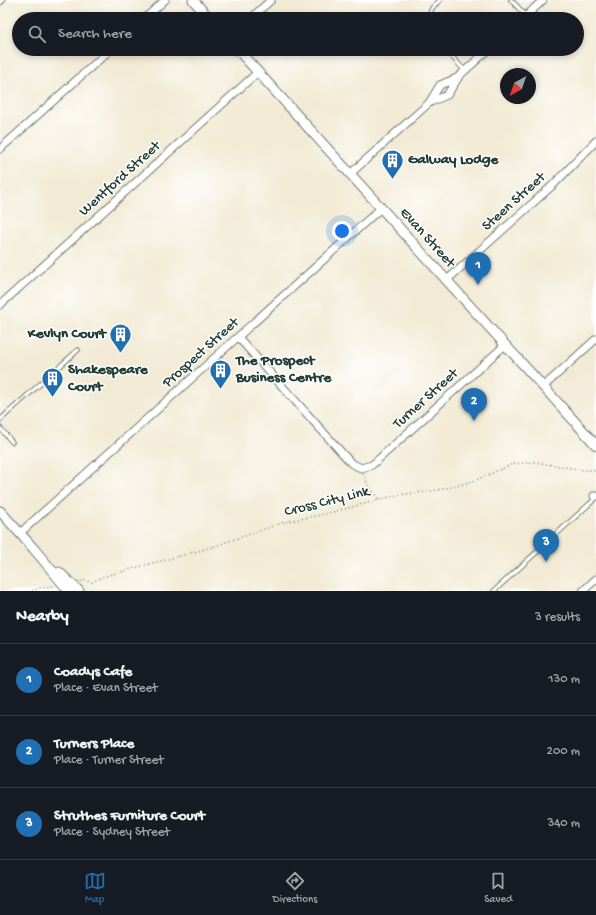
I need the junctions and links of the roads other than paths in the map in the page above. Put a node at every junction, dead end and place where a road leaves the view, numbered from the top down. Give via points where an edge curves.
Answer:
1 (165, 0) edge
2 (193, 0) edge
3 (271, 0) edge
4 (440, 0) edge
5 (511, 0) edge
6 (543, 0) edge
7 (152, 12) edge
8 (204, 12) edge
9 (258, 12) edge
10 (431, 12) edge
11 (520, 12) edge
12 (530, 12) edge
13 (103, 56) edge
14 (243, 56) edge
15 (450, 56) edge
16 (481, 56) edge
17 (258, 72) junction
18 (462, 74) junction
19 (427, 105) junction
20 (596, 141) edge
21 (0, 149) edge
22 (350, 174) junction
23 (381, 208) junction
24 (447, 280) junction
25 (0, 304) edge
26 (238, 337) junction
27 (596, 339) edge
28 (505, 345) junction
29 (78, 350) dead end
30 (543, 387) junction
31 (0, 420) edge
32 (0, 428) edge
33 (12, 442) dead end
34 (596, 444) edge
35 (595, 497) edge
36 (0, 512) edge
37 (20, 533) junction
38 (596, 579) edge
39 (74, 590) edge
40 (494, 591) edge
41 (583, 591) edge

1 - 7 street
2 - 8 street
3 - 9 street
4 - 10 lane
5 - 11 lane
6 - 12 street
13 - 21 street
14 - 17 street, Evan Street
15 - 18 lane
16 - 18 street
17 - 22 street, Evan Street
17 - 25 street, Wentford Street
18 - 19 street via 448,94
18 - 19 street via 440,85 434,98
19 - 22 street
20 - 24 street, Steen Street via 553,185
22 - 23 street, Evan Street
23 - 24 street, Evan Street
23 - 26 street, Prospect Street
24 - 28 street, Evan Street
26 - 28 street, Turner Street via 351,463 361,468 372,465
26 - 37 street, Prospect Street
27 - 30 street
28 - 30 street, Evan Street
29 - 31 lane
30 - 34 street, Evan Street
32 - 33 lane
35 - 40 lane
36 - 37 street
37 - 39 street
38 - 41 street

